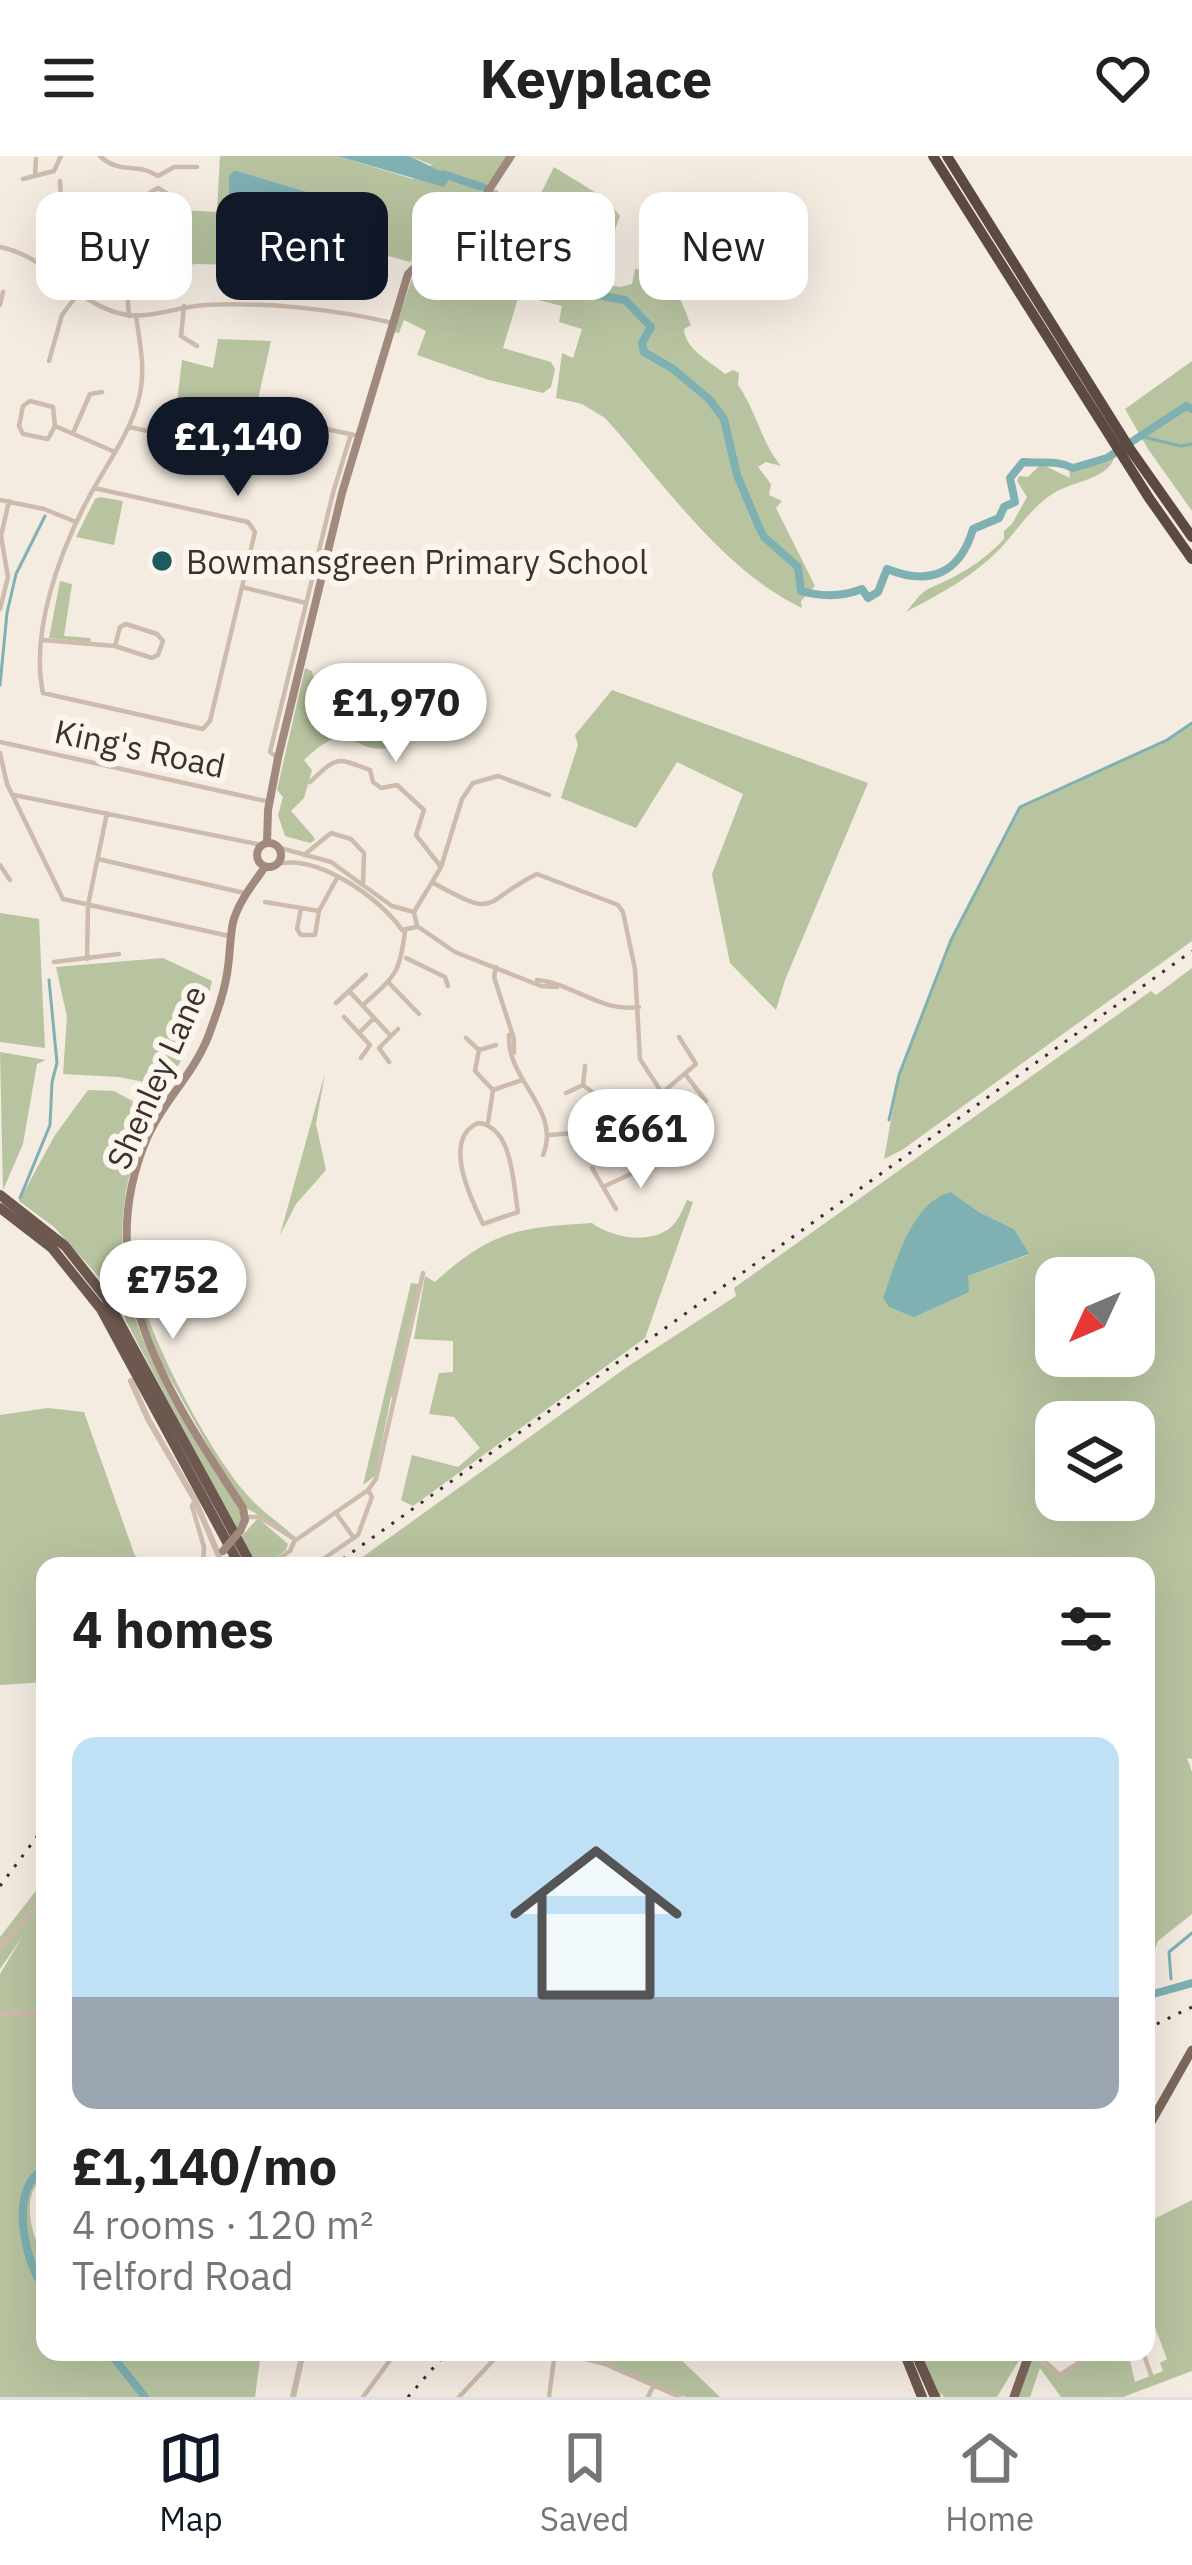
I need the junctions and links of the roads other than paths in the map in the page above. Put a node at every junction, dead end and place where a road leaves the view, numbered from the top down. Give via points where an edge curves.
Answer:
1 (61, 156) edge
2 (100, 156) edge
3 (511, 156) edge
4 (933, 156) edge
5 (947, 156) edge
6 (36, 159) edge
7 (197, 166) dead end
8 (34, 176) junction
9 (158, 176) junction
10 (23, 179) dead end
11 (60, 182) dead end
12 (158, 188) junction
13 (61, 192) edge
14 (150, 192) edge
15 (164, 192) edge
16 (0, 248) edge
17 (36, 260) edge
18 (3, 292) dead end
19 (73, 300) edge
20 (93, 300) edge
21 (129, 300) edge
22 (0, 305) edge
23 (184, 306) junction
24 (132, 316) junction
25 (393, 323) junction
26 (197, 346) dead end
27 (49, 361) dead end
28 (102, 392) dead end
29 (263, 415) dead end
30 (55, 426) junction
31 (129, 427) junction
32 (73, 433) junction
33 (355, 435) junction
34 (1123, 447) junction
35 (115, 452) junction
36 (261, 456) dead end
37 (94, 488) junction
38 (0, 500) edge
39 (9, 501) junction
40 (76, 522) junction
41 (1192, 538) edge
42 (1192, 559) edge
43 (242, 587) junction
44 (311, 604) junction
45 (0, 610) edge
46 (43, 640) junction
47 (115, 646) junction
48 (0, 742) edge
49 (0, 753) edge
50 (310, 782) dead end
51 (14, 795) junction
52 (549, 796) dead end
53 (270, 802) junction
54 (107, 813) junction
55 (263, 847) junction
56 (304, 855) junction
57 (98, 859) junction
58 (277, 864) junction
59 (0, 865) edge
60 (265, 867) junction
61 (441, 868) junction
62 (337, 878) junction
63 (10, 880) dead end
64 (432, 882) junction
65 (363, 885) junction
66 (246, 894) junction
67 (265, 902) dead end
68 (88, 905) junction
69 (301, 908) junction
70 (319, 910) junction
71 (403, 910) junction
72 (414, 912) junction
73 (397, 922) junction
74 (417, 926) junction
75 (405, 931) junction
76 (231, 937) junction
77 (119, 954) dead end
78 (404, 957) junction
79 (87, 959) junction
80 (54, 962) dead end
81 (496, 967) junction
82 (366, 975) dead end
83 (388, 982) junction
84 (448, 986) dead end
85 (349, 991) junction
86 (336, 1003) dead end
87 (362, 1005) junction
88 (639, 1007) junction
89 (419, 1015) dead end
90 (344, 1017) dead end
91 (374, 1018) junction
92 (398, 1029) dead end
93 (358, 1033) junction
94 (391, 1036) junction
95 (679, 1037) dead end
96 (466, 1038) dead end
97 (496, 1045) dead end
98 (478, 1050) junction
99 (361, 1058) dead end
100 (389, 1062) dead end
101 (585, 1066) dead end
102 (685, 1074) junction
103 (522, 1080) junction
104 (583, 1085) junction
105 (494, 1090) junction
106 (566, 1093) dead end
107 (706, 1101) dead end
108 (604, 1108) junction
109 (488, 1124) junction
110 (549, 1135) junction
111 (543, 1155) dead end
112 (662, 1159) dead end
113 (647, 1166) junction
114 (592, 1168) dead end
115 (603, 1187) junction
116 (0, 1195) edge
117 (0, 1208) edge
118 (616, 1209) dead end
119 (423, 1273) dead end
120 (106, 1298) junction
121 (130, 1304) junction
122 (124, 1327) junction
123 (122, 1345) junction
124 (131, 1382) joint
125 (368, 1490) junction
126 (195, 1500) junction
127 (336, 1512) junction
128 (245, 1516) junction
129 (354, 1538) junction
130 (294, 1540) junction
131 (212, 1557) edge
132 (214, 1557) edge
133 (218, 1557) edge
134 (235, 1557) edge
135 (247, 1557) edge
136 (281, 1557) edge
137 (327, 1557) edge
138 (36, 1906) edge
139 (0, 1948) edge
140 (0, 2012) edge
141 (36, 2013) edge
142 (1192, 2050) edge
143 (1155, 2116) edge
144 (302, 2361) edge
145 (389, 2361) edge
146 (493, 2361) edge
147 (555, 2361) edge
148 (596, 2361) edge
149 (908, 2361) edge
150 (919, 2361) edge
151 (1028, 2361) edge
152 (1043, 2361) edge
153 (1081, 2361) edge
154 (1146, 2361) edge
155 (1151, 2374) dead end
156 (654, 2384) junction
157 (293, 2397) edge
158 (363, 2397) edge
159 (459, 2397) edge
160 (549, 2397) edge
161 (648, 2397) edge
162 (680, 2397) edge
163 (922, 2397) edge
164 (935, 2397) edge
165 (1014, 2397) edge

1 - 8 street via 54,171
2 - 9 street via 110,166
3 - 25 main road via 492,189 411,268
4 - 34 highway
5 - 34 highway
6 - 8 street
7 - 9 street
8 - 10 street
9 - 12 street
11 - 13 street
12 - 14 street
12 - 15 street
16 - 17 street
18 - 22 street
19 - 27 street
20 - 24 street
21 - 24 street
23 - 24 street
23 - 25 street
23 - 26 street via 183,340
24 - 31 street via 143,374
25 - 33 main road
28 - 32 street via 90,394
29 - 33 street
30 - 30 street via 48,439 22,434 23,406 53,407
30 - 32 street
31 - 35 street
31 - 36 street
32 - 35 street
33 - 44 main road
34 - 41 highway
34 - 42 highway
35 - 37 street
37 - 40 street
37 - 43 street via 251,524
38 - 39 street
39 - 40 street
39 - 45 street
40 - 46 street
43 - 44 street
43 - 46 street via 203,729 43,693
44 - 53 main road
46 - 47 street
47 - 47 street via 124,624 163,641 152,658
48 - 53 street, King's Road
49 - 51 street
50 - 61 street via 345,758 370,770 381,788 397,785 424,810 416,836
51 - 54 street
51 - 68 street via 58,894
52 - 61 street via 498,776 472,782
53 - 55 main road
54 - 55 street
54 - 57 street
55 - 56 street
55 - 58 main road via 281,857
55 - 60 main road
56 - 65 street
56 - 65 street via 331,833 345,836 364,854
57 - 66 street
57 - 68 street
58 - 60 main road
58 - 62 street
59 - 63 street
60 - 66 main road, Shenley Lane
61 - 64 street
62 - 70 street
62 - 73 street
64 - 72 street
64 - 88 street via 486,906 536,874 616,903 632,946
65 - 71 street
66 - 76 main road, Shenley Lane
67 - 69 street
68 - 76 street
68 - 79 street
69 - 70 street
69 - 70 street via 301,935 315,935
71 - 72 street
71 - 73 street
72 - 74 street
73 - 75 street
74 - 75 street
74 - 81 street
75 - 78 street
76 - 121 main road, Shenley Lane via 224,990 199,1059 160,1112 136,1169 124,1230
77 - 79 street
78 - 83 street
78 - 84 street
79 - 80 street
81 - 88 street via 610,1007
81 - 103 street
82 - 85 street
83 - 87 street
83 - 89 street
85 - 86 street
85 - 87 street
87 - 91 street
88 - 102 street via 647,1074 662,1093
90 - 93 street
91 - 93 street
91 - 94 street
92 - 94 street
93 - 99 street via 370,1047
94 - 100 street via 380,1048
95 - 102 street via 696,1064
96 - 98 street
97 - 98 street
98 - 105 street via 475,1071
101 - 104 street
102 - 107 street
103 - 105 street
103 - 110 street
104 - 106 street
104 - 108 street
105 - 109 street
108 - 110 street via 575,1133
108 - 113 street via 625,1119
109 - 109 street via 471,1126 460,1145 482,1224 518,1212 502,1138
110 - 111 street
112 - 113 street
113 - 115 street
114 - 115 street
115 - 118 street
116 - 120 highway via 65,1246
117 - 123 highway via 66,1263
119 - 125 street
120 - 121 highway
120 - 122 highway
121 - 122 highway
121 - 128 main road, Shenley Lane
122 - 135 highway
123 - 124 highway
123 - 134 highway
124 - 126 street
125 - 127 street
125 - 129 street
126 - 131 street
126 - 132 street
127 - 129 street
127 - 130 street
128 - 130 street
128 - 133 main road, bridge
129 - 137 street
130 - 136 street
138 - 139 street
140 - 141 street
142 - 143 main road
144 - 157 street
145 - 158 street
146 - 159 street
147 - 160 street
148 - 156 street
149 - 163 highway
150 - 164 highway
151 - 165 main road
152 - 153 street via 1060,2375
154 - 155 street
156 - 161 street
156 - 162 street

